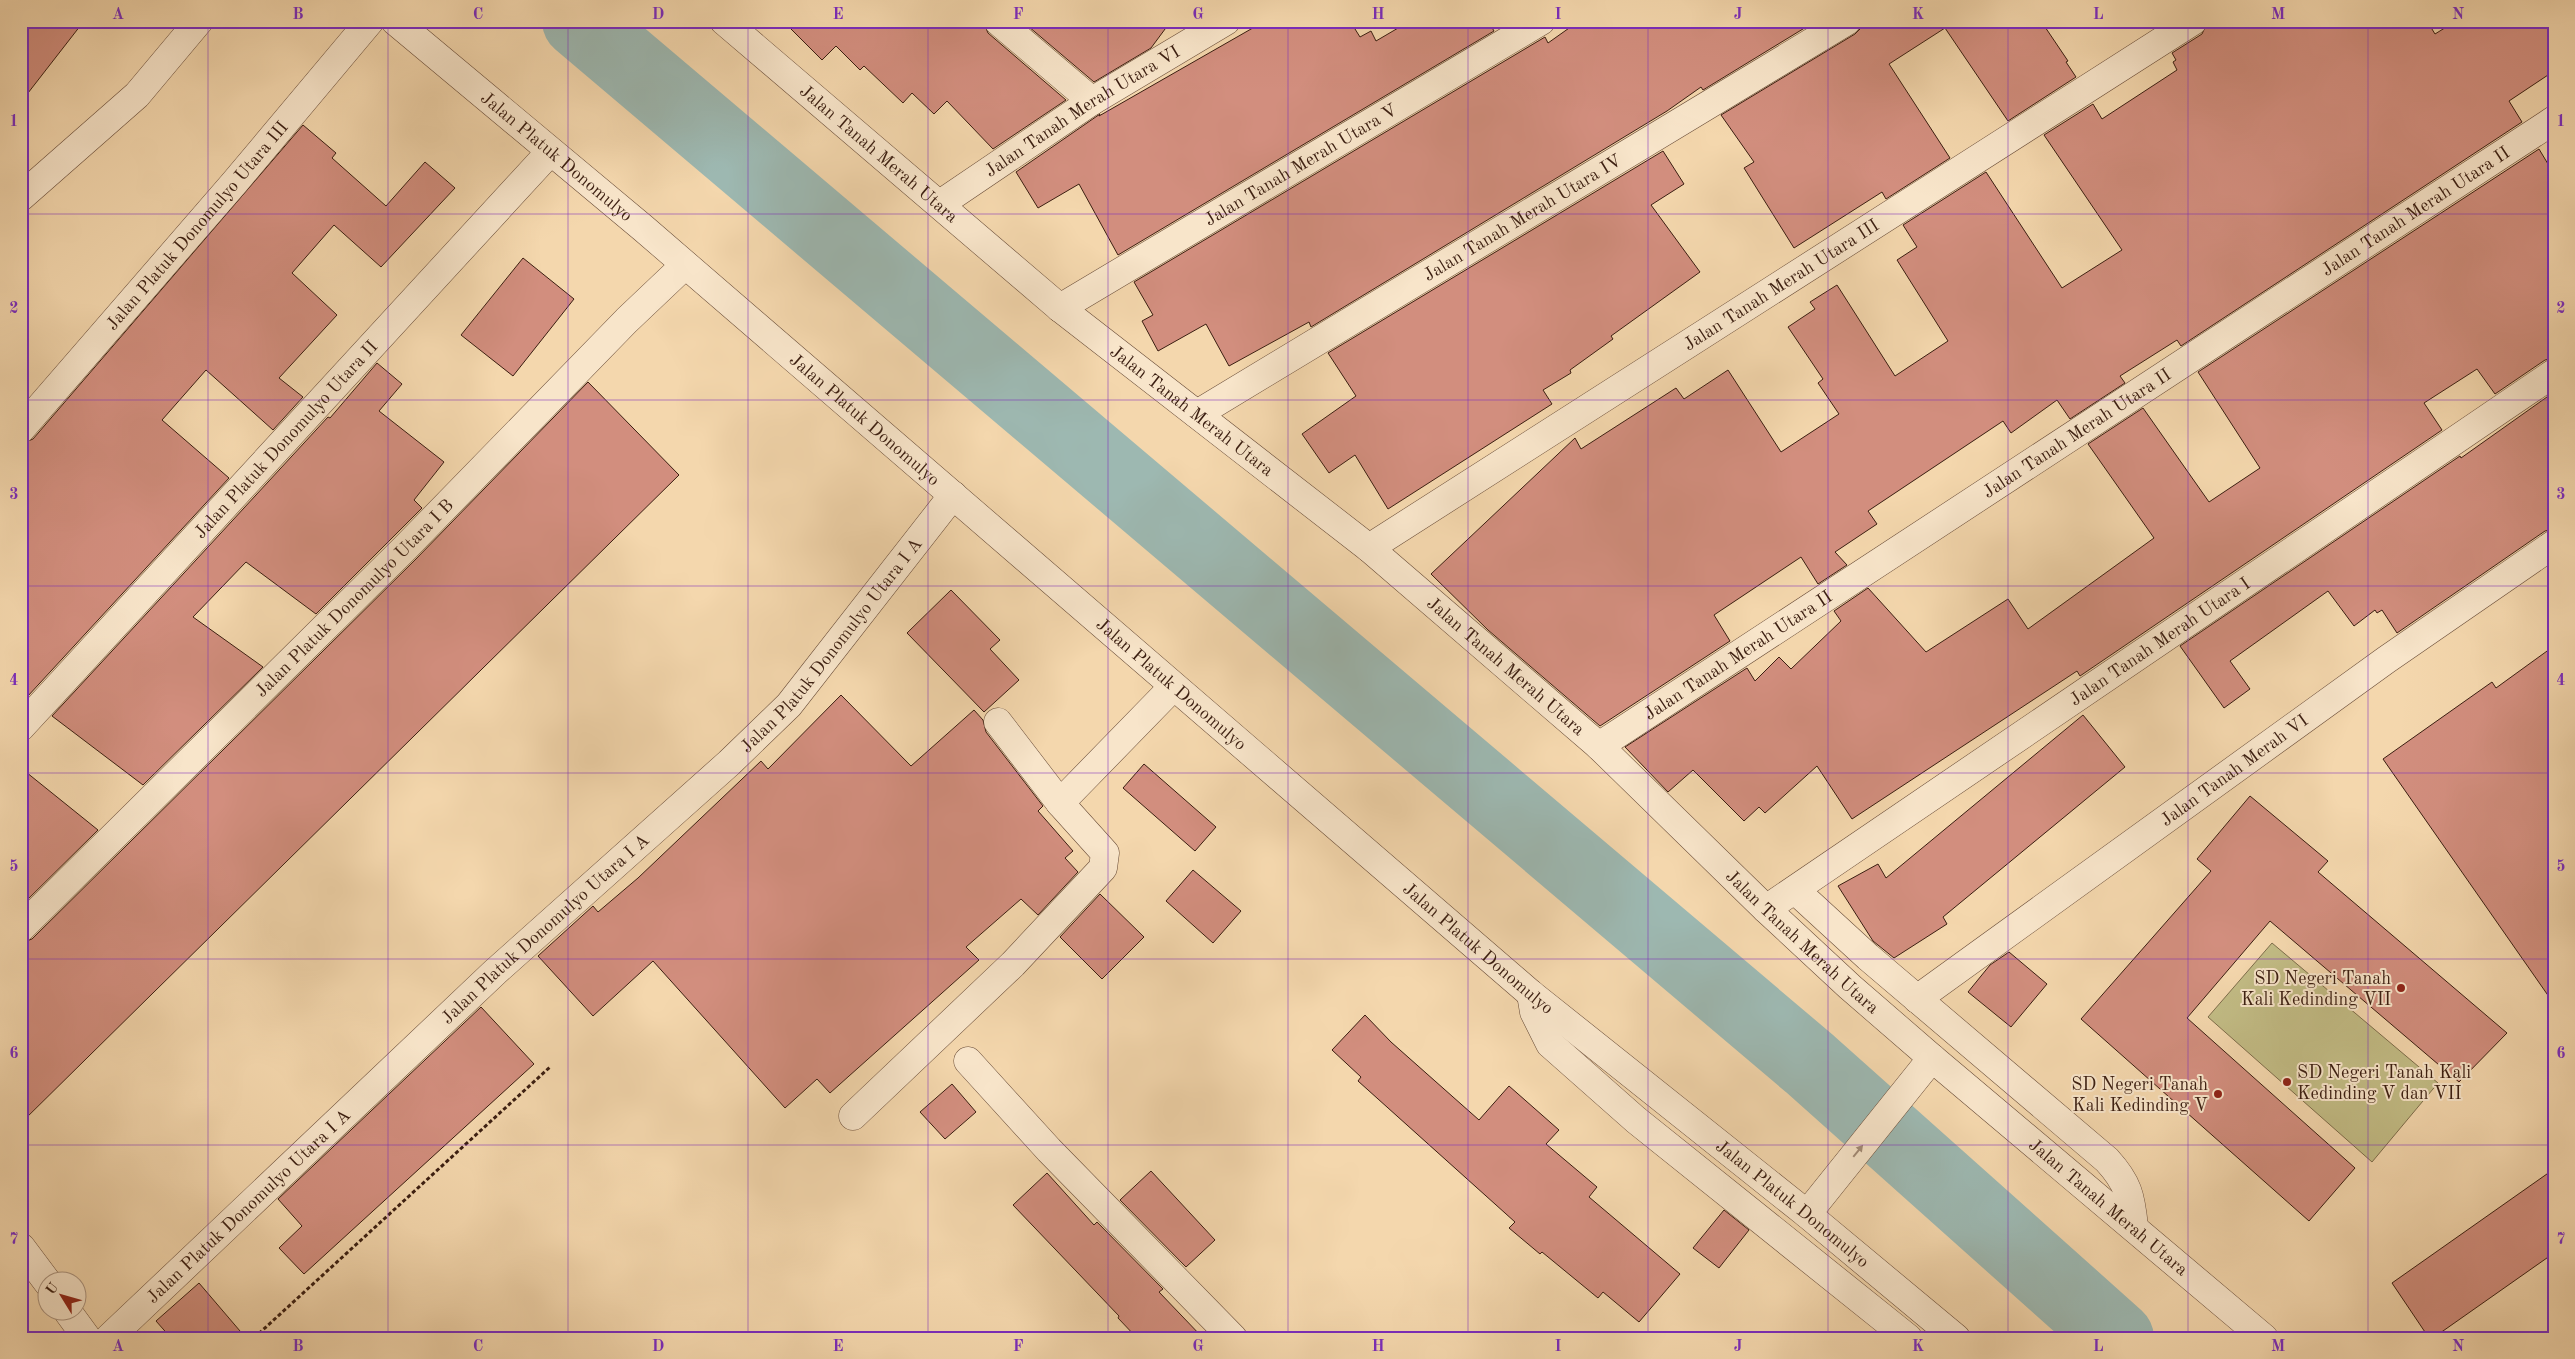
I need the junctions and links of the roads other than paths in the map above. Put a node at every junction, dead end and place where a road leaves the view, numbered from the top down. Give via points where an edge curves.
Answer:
1 (199, 21) edge
2 (370, 21) edge
3 (395, 21) edge
4 (724, 21) edge
5 (998, 21) edge
6 (1226, 21) edge
7 (1541, 21) edge
8 (1847, 21) edge
9 (2193, 21) edge
10 (1092, 101) junction
11 (2554, 120) edge
12 (550, 152) junction
13 (21, 197) edge
14 (940, 204) junction
15 (685, 265) junction
16 (1060, 308) junction
17 (2554, 373) edge
18 (1197, 414) junction
19 (21, 429) edge
20 (953, 495) junction
21 (2554, 544) edge
22 (1369, 548) junction
23 (1173, 687) junction
24 (998, 722) dead end
25 (21, 726) edge
26 (1598, 746) junction
27 (1060, 803) junction
28 (1795, 890) junction
29 (1766, 909) junction
30 (21, 928) edge
31 (1531, 994) junction
32 (1917, 999) junction
33 (1932, 1058) junction
34 (968, 1061) dead end
35 (853, 1116) dead end
36 (1807, 1214) junction
37 (2134, 1227) junction
38 (21, 1247) edge
39 (40, 1272) edge
40 (75, 1322) edge
41 (87, 1338) edge
42 (109, 1338) edge
43 (1233, 1338) edge
44 (1908, 1338) edge
45 (1956, 1338) edge
46 (2264, 1338) edge

1 - 13 street via 137,95
2 - 19 street, Jalan Platuk Donomulyo Utara III
3 - 12 street, Jalan Platuk Donomulyo
4 - 14 street, Jalan Tanah Merah Utara
5 - 10 street
6 - 10 street, Jalan Tanah Merah Utara VI
7 - 16 street, Jalan Tanah Merah Utara V
8 - 18 street, Jalan Tanah Merah Utara IV
9 - 22 street, Jalan Tanah Merah Utara III
10 - 14 street, Jalan Tanah Merah Utara VI
11 - 26 street, Jalan Tanah Merah Utara II
12 - 15 street, Jalan Platuk Donomulyo
12 - 25 street, Jalan Platuk Donomulyo Utara II
14 - 16 street, Jalan Tanah Merah Utara
15 - 20 street, Jalan Platuk Donomulyo
15 - 30 street, Jalan Platuk Donomulyo Utara I B via 627,320 406,548
16 - 18 street, Jalan Tanah Merah Utara
17 - 28 street, Jalan Tanah Merah Utara I
18 - 22 street, Jalan Tanah Merah Utara
20 - 23 street, Jalan Platuk Donomulyo
20 - 42 street, Jalan Platuk Donomulyo Utara I A via 789,705 722,770 487,979
21 - 32 street, Jalan Tanah Merah VI via 2386,660
22 - 26 street, Jalan Tanah Merah Utara
23 - 27 street
23 - 31 street, Jalan Platuk Donomulyo
24 - 27 street
26 - 29 street, Jalan Tanah Merah Utara
27 - 35 street via 1105,853 1103,868 1013,964
28 - 29 street, Jalan Tanah Merah Utara I
28 - 32 street
29 - 33 street, Jalan Tanah Merah Utara
31 - 36 street, Jalan Platuk Donomulyo
31 - 44 street via 1538,1020 1550,1044 1636,1120
32 - 37 street via 2107,1160 2122,1176 2131,1197
36 -> 33 street
33 - 37 street, Jalan Tanah Merah Utara
34 - 43 street via 1049,1150
36 - 45 street, Jalan Platuk Donomulyo
37 - 46 street, Jalan Tanah Merah Utara
38 - 39 street
40 - 41 street

